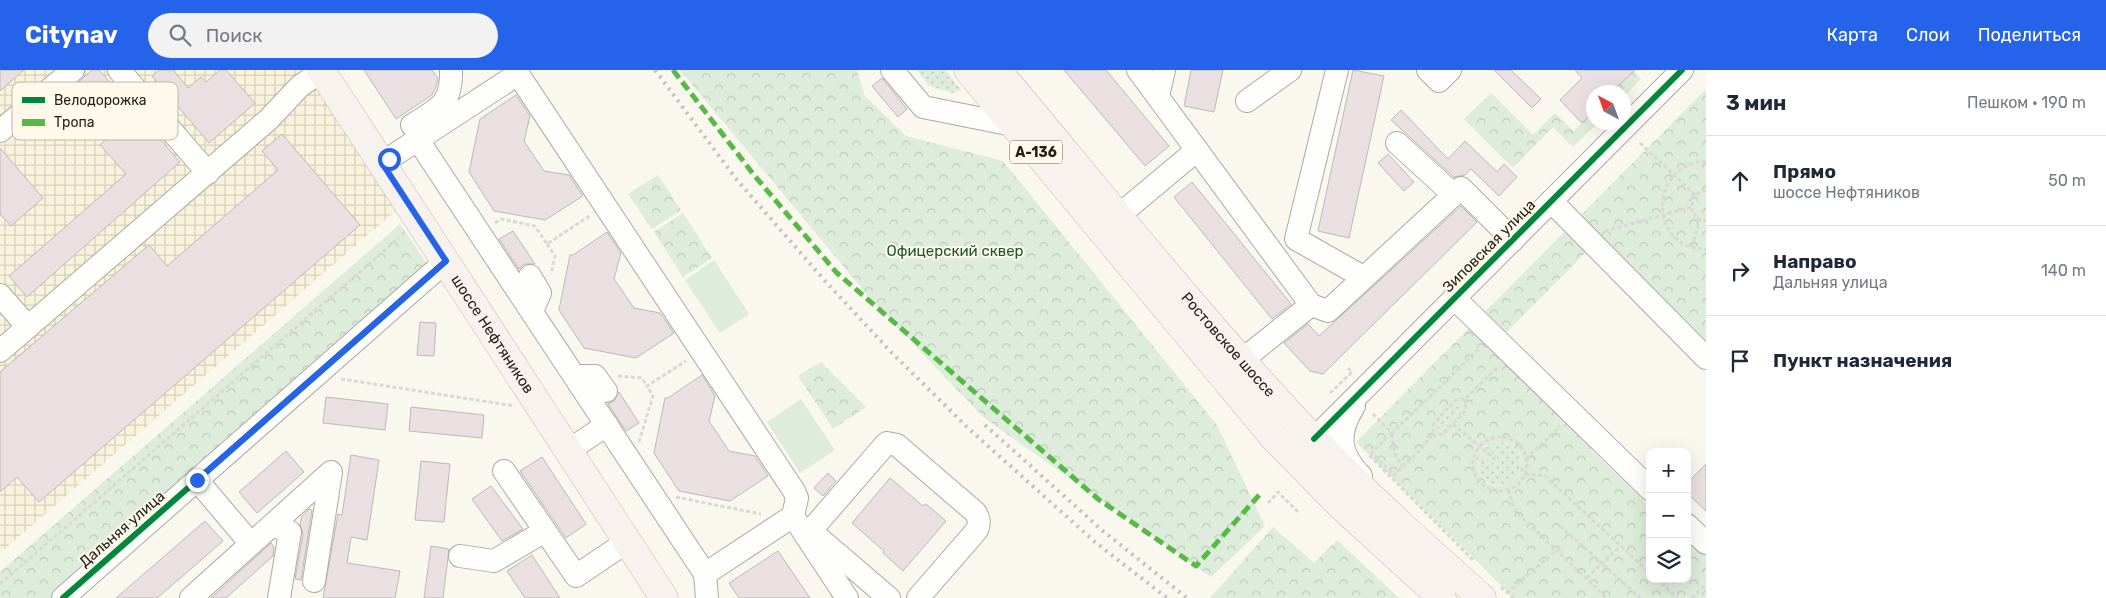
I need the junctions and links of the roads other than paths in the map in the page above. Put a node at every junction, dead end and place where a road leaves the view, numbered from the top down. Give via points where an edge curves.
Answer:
1 (73, 70) edge
2 (118, 70) edge
3 (451, 70) edge
4 (892, 70) edge
5 (968, 70) edge
6 (997, 70) edge
7 (1138, 70) edge
8 (1164, 70) edge
9 (1290, 70) edge
10 (1337, 70) edge
11 (1428, 70) edge
12 (1450, 70) edge
13 (1682, 70) edge
14 (321, 71) edge
15 (517, 72) edge
16 (59, 82) edge
17 (129, 82) edge
18 (1158, 96) junction
19 (1247, 101) dead end
20 (12, 121) edge
21 (1013, 125) junction
22 (0, 131) edge
23 (178, 138) edge
24 (418, 140) junction
25 (1398, 143) dead end
26 (1197, 150) junction
27 (378, 157) junction
28 (208, 172) junction
29 (1453, 194) junction
30 (1551, 202) junction
31 (1118, 216) junction
32 (1513, 240) junction
33 (446, 261) junction
34 (1363, 277) junction
35 (534, 282) road end
36 (0, 295) edge
37 (1454, 298) junction
38 (1311, 306) junction
39 (532, 311) junction
40 (28, 327) junction
41 (0, 351) edge
42 (1706, 358) edge
43 (1242, 360) junction
44 (575, 376) junction
45 (602, 385) road end
46 (1358, 394) junction
47 (1290, 413) junction
48 (607, 424) junction
49 (1314, 439) junction
50 (569, 450) junction
51 (1294, 458) junction
52 (504, 471) dead end
53 (197, 480) junction
54 (1646, 485) edge
55 (790, 518) junction
56 (273, 524) junction
57 (1405, 528) junction
58 (1691, 529) edge
59 (545, 531) junction
60 (808, 533) junction
61 (628, 540) junction
62 (1706, 543) edge
63 (252, 544) junction
64 (460, 556) dead end
65 (705, 574) junction
66 (314, 582) dead end
67 (1495, 592) edge
68 (63, 598) edge
69 (191, 598) edge
70 (279, 598) edge
71 (664, 598) edge
72 (707, 598) edge
73 (847, 598) edge
74 (888, 598) edge
75 (918, 598) edge
76 (1442, 598) edge

1 - 16 street
2 - 17 street
3 - 27 street via 452,85 448,99
4 - 21 street via 923,107
5 - 21 main road, Ростовское шоссе / А-136
6 - 31 main road, Ростовское шоссе / А-136
7 - 18 street
8 - 18 street
9 - 19 street
10 - 34 street via 1296,239
11 - 12 street via 1439,81
13 - 30 street, Зиповская улица
14 - 27 main road, шоссе Нефтяников
14 - 28 street via 300,86 268,120
15 - 24 street
15 - 55 street via 794,491 797,498
18 - 26 street
20 - 22 street
21 - 51 main road, Ростовское шоссе / А-136
23 - 28 street
24 - 27 street
24 - 39 street
25 - 29 street
26 - 31 street
26 - 38 street
27 - 33 main road, шоссе Нефтяников
28 - 40 street
29 - 32 street via 1461,188
29 - 34 street
30 - 32 street, Зиповская улица
30 - 42 street
31 - 43 main road, Ростовское шоссе / А-136
32 - 37 street, Зиповская улица
33 - 50 main road, шоссе Нефтяников
33 - 53 street, Дальняя улица
34 - 38 street via 1328,311
35 - 39 street via 539,297
36 - 40 street
37 - 46 street, Зиповская улица
37 - 54 street
38 - 43 street
39 - 44 street
40 - 41 street
43 - 47 main road, Ростовское шоссе / А-136
44 - 45 street via 591,376
44 - 48 street
46 - 47 street via 1330,415 1318,419
46 - 49 street, Зиповская улица
46 - 57 street via 1342,431 1345,453 1357,472 1395,511
47 - 49 main road, Ростовское шоссе / А-136
48 - 50 street
48 - 65 street
49 - 51 main road, Зиповская улица
49 - 57 main road, Ростовское шоссе
50 - 61 main road, шоссе Нефтяников
51 - 76 main road, Ростовское шоссе via 1341,506
52 - 59 street
53 - 63 street
53 - 68 street, Дальняя улица
55 - 60 street
55 - 65 street
56 - 63 street
56 - 66 street via 331,472
56 - 70 street via 290,532
57 - 67 main road, Ростовское шоссе
58 - 62 street
59 - 61 street via 576,576
59 - 64 street via 494,561
60 - 73 street
60 - 74 street
60 - 75 street via 887,443 897,445 979,518 977,530
61 - 71 main road, шоссе Нефтяников
63 - 69 street
65 - 72 street

